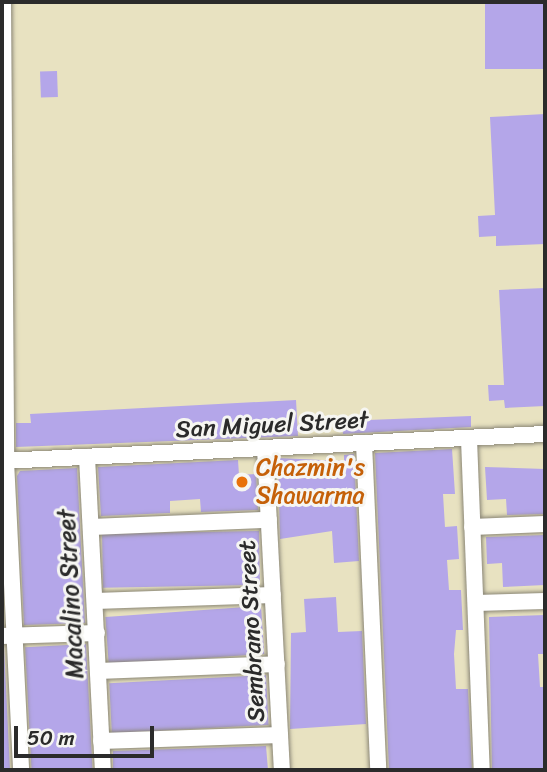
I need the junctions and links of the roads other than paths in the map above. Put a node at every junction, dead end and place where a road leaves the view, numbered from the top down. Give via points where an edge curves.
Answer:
1 (3, 3) edge
2 (545, 434) edge
3 (469, 439) junction
4 (364, 443) junction
5 (265, 448) junction
6 (87, 457) junction
7 (4, 461) edge
8 (269, 520) junction
9 (545, 524) edge
10 (91, 527) junction
11 (472, 527) junction
12 (273, 595) junction
13 (95, 601) junction
14 (545, 601) edge
15 (476, 603) junction
16 (97, 632) junction
17 (9, 635) edge
18 (277, 664) junction
19 (99, 671) junction
20 (280, 734) junction
21 (102, 741) junction
22 (21, 770) edge
23 (103, 770) edge
24 (282, 770) edge
25 (378, 770) edge
26 (482, 770) edge

1 - 7 street
2 - 3 street, San Miguel Street
3 - 4 street, San Miguel Street
3 - 11 street
4 - 5 street, San Miguel Street
4 - 25 street
5 - 6 street, San Miguel Street
5 - 8 street, Sembrano Street
6 - 7 street, San Miguel Street
6 - 10 street, Macalino Street
7 - 17 street
8 - 10 street
8 - 12 street, Sembrano Street
9 - 11 street
10 - 13 street, Macalino Street
11 - 15 street
12 - 13 street
12 - 18 street, Sembrano Street
13 - 16 street, Macalino Street
14 - 15 street
15 - 26 street
16 - 17 street
16 - 19 street, Macalino Street
17 - 22 street
18 - 19 street
18 - 20 street, Sembrano Street
19 - 21 street, Macalino Street
20 - 21 street
20 - 24 street, Sembrano Street
21 - 23 street, Macalino Street

